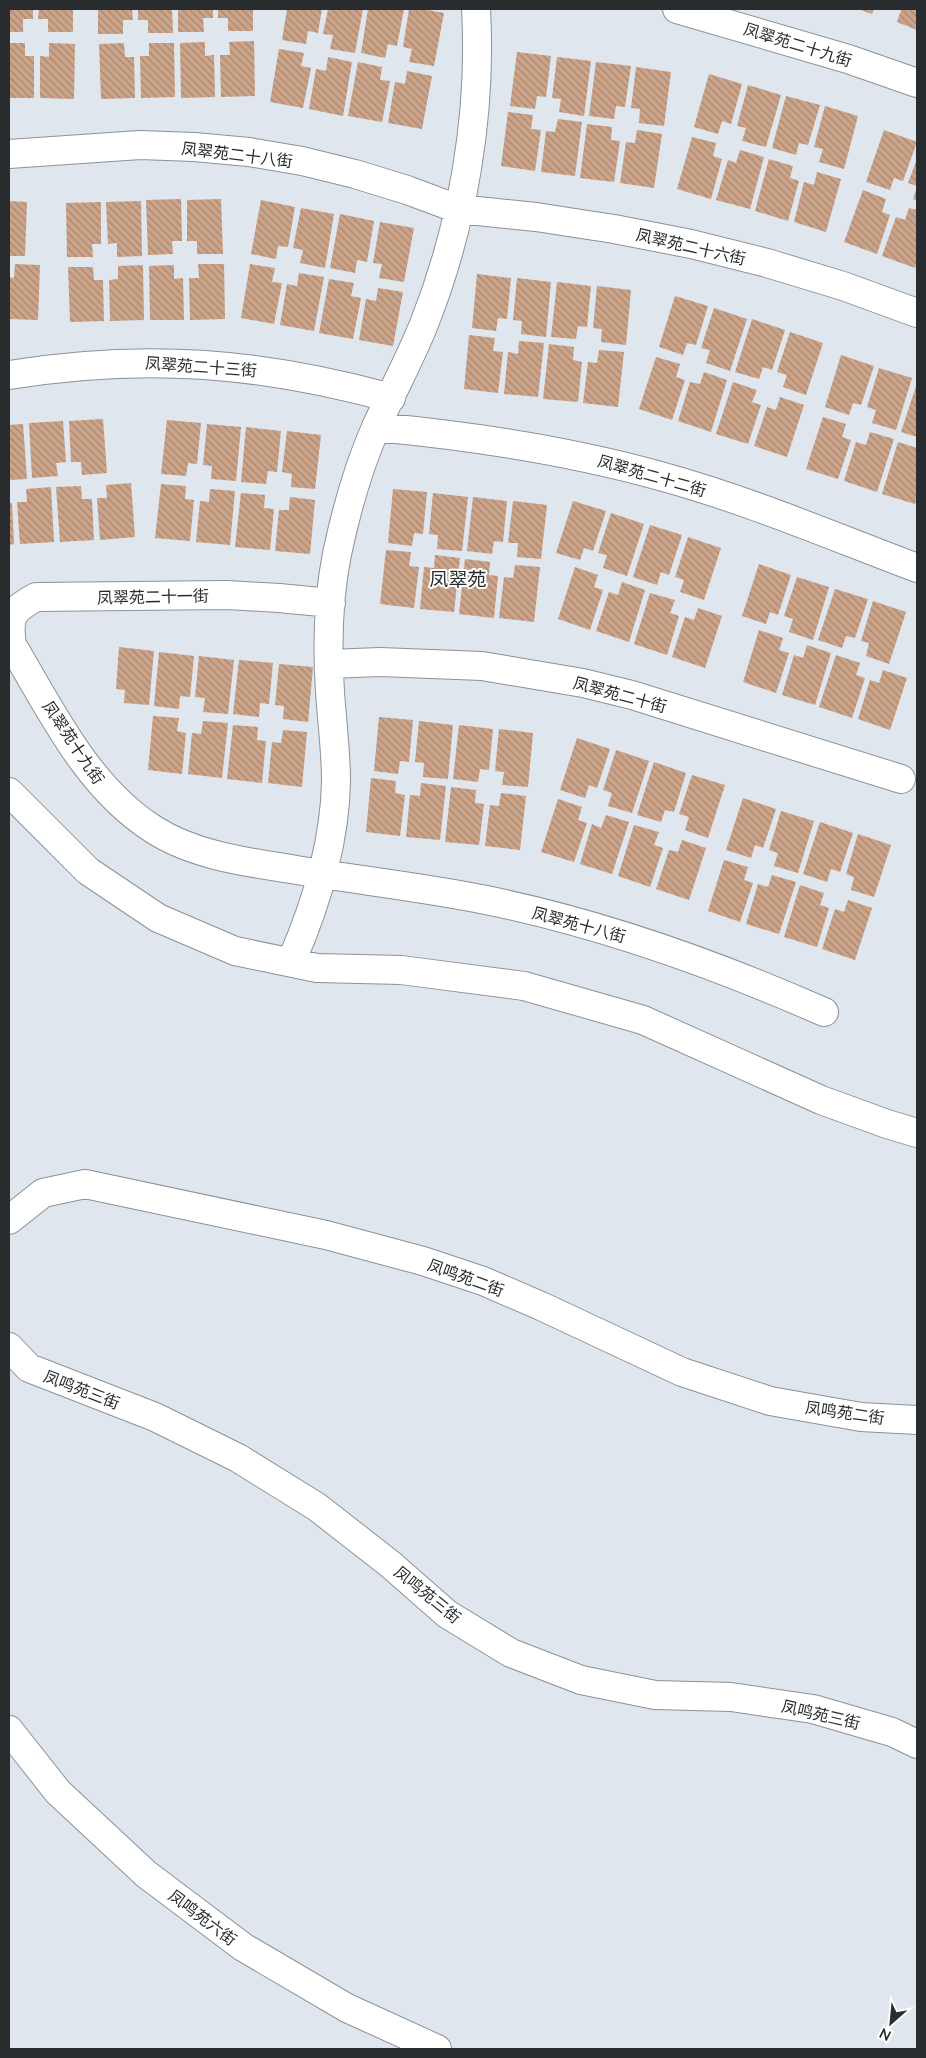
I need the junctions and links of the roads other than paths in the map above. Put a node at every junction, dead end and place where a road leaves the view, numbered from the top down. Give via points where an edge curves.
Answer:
1 (476, 9) edge
2 (677, 9) edge
3 (917, 83) edge
4 (9, 154) edge
5 (458, 209) junction
6 (917, 313) edge
7 (9, 375) edge
8 (391, 398) junction
9 (376, 427) junction
10 (917, 568) edge
11 (331, 603) junction
12 (12, 645) joint
13 (329, 664) junction
14 (901, 778) dead end
15 (9, 792) edge
16 (323, 874) junction
17 (291, 962) junction
18 (824, 1012) dead end
19 (917, 1133) edge
20 (9, 1219) edge
21 (9, 1347) edge
22 (917, 1420) edge
23 (9, 1730) edge
24 (917, 1744) edge
25 (437, 2049) edge

1 - 5 street via 475,87 469,149
2 - 3 street, 凤翠苑二十九街 via 830,53
4 - 5 street, 凤翠苑二十八街 via 140,145 248,152 356,174
5 - 6 street, 凤翠苑二十六街 via 536,217 691,244 844,286
5 - 8 street via 444,266 425,321
7 - 8 street, 凤翠苑二十三街 via 98,364 197,363 295,375
8 - 9 street
9 - 10 street, 凤翠苑二十二街 via 525,445 652,474 723,495
9 - 11 street via 346,513
11 - 12 street, 凤翠苑二十一街 via 227,595 36,597 18,607 9,625
11 - 13 street
12 - 16 street, 凤翠苑十九街 via 77,752 110,795 153,830 203,853
13 - 14 street, 凤翠苑二十街 via 380,662 473,666 583,682
13 - 16 street via 336,739 336,784
15 - 17 street via 88,871 158,918 235,951
16 - 17 street via 310,919
16 - 18 street, 凤翠苑十八街 via 477,898 567,919 706,963
17 - 19 street via 317,968 402,970 524,986 643,1020 821,1100
20 - 22 street, 凤鸣苑二街 via 43,1194 85,1184 326,1235 482,1281 682,1372 770,1401 862,1417
21 - 24 street, 凤鸣苑三街 via 29,1368 155,1417 238,1458 317,1507 447,1614 511,1653 582,1680 655,1695 731,1697 813,1709 892,1732
23 - 25 street, 凤鸣苑六街 via 58,1792 146,1874 243,1947 347,2008

